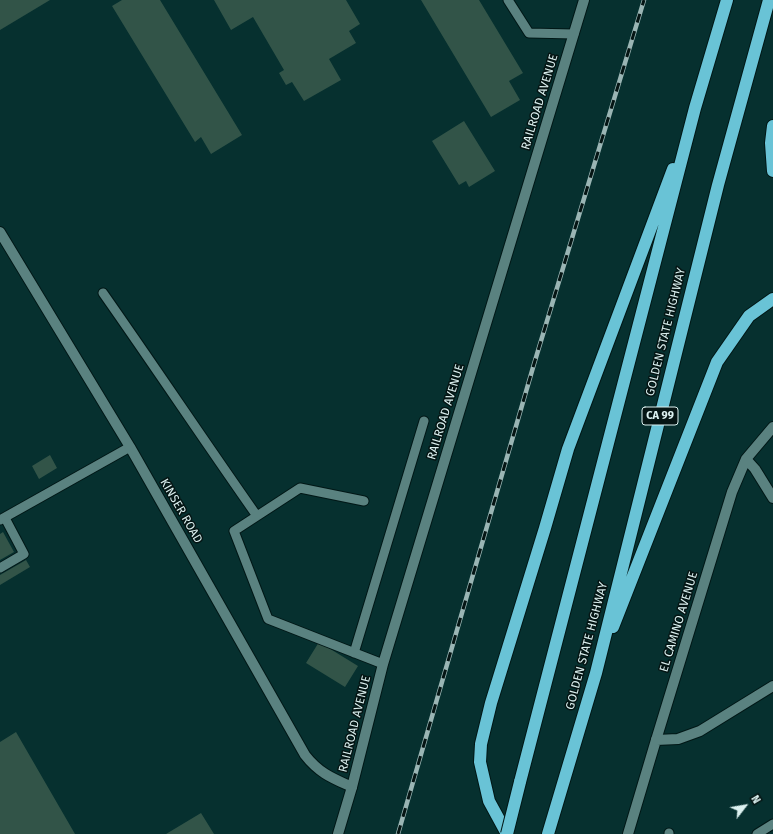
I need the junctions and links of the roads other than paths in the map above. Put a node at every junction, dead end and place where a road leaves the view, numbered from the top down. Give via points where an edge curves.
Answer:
1 (508, 0) edge
2 (584, 0) edge
3 (727, 0) edge
4 (769, 0) edge
5 (574, 34) junction
6 (695, 108) junction
7 (773, 126) edge
8 (773, 171) edge
9 (0, 232) edge
10 (103, 293) dead end
11 (773, 299) edge
12 (424, 421) dead end
13 (773, 426) edge
14 (130, 447) junction
15 (746, 459) junction
16 (773, 498) edge
17 (364, 501) dead end
18 (257, 516) junction
19 (2, 519) edge
20 (0, 568) edge
21 (354, 653) junction
22 (383, 664) junction
23 (596, 673) junction
24 (773, 686) edge
25 (656, 740) junction
26 (352, 787) junction
27 (773, 824) edge
28 (549, 833) edge
29 (338, 834) edge
30 (507, 834) edge
31 (628, 834) edge
32 (756, 834) edge

1 - 5 lane via 529,32
2 - 5 street, RAILROAD AVENUE
3 - 6 highway
4 - 23 highway, GOLDEN STATE HIGHWAY / CA 99 via 718,185
5 - 22 street, RAILROAD AVENUE
6 - 30 highway, bridge
6 - 30 highway via 568,449 491,703 481,744 480,762 488,801
7 - 8 highway
9 - 14 street, KINSER ROAD
10 - 18 lane
11 - 23 highway via 749,316 717,362
12 - 21 lane
13 - 15 street, EL CAMINO AVENUE
14 - 19 lane
14 - 26 street, KINSER ROAD via 305,755 315,768
15 - 16 street
15 - 25 street, EL CAMINO AVENUE via 732,492
17 - 18 lane via 300,488
18 - 21 lane via 234,531 268,619
19 - 20 lane via 24,554
21 - 22 lane
22 - 26 street, RAILROAD AVENUE
23 - 28 highway, GOLDEN STATE HIGHWAY / CA 99
24 - 25 street via 700,731 678,739
25 - 31 street, EL CAMINO AVENUE
26 - 29 street, RAILROAD AVENUE
27 - 32 lane

